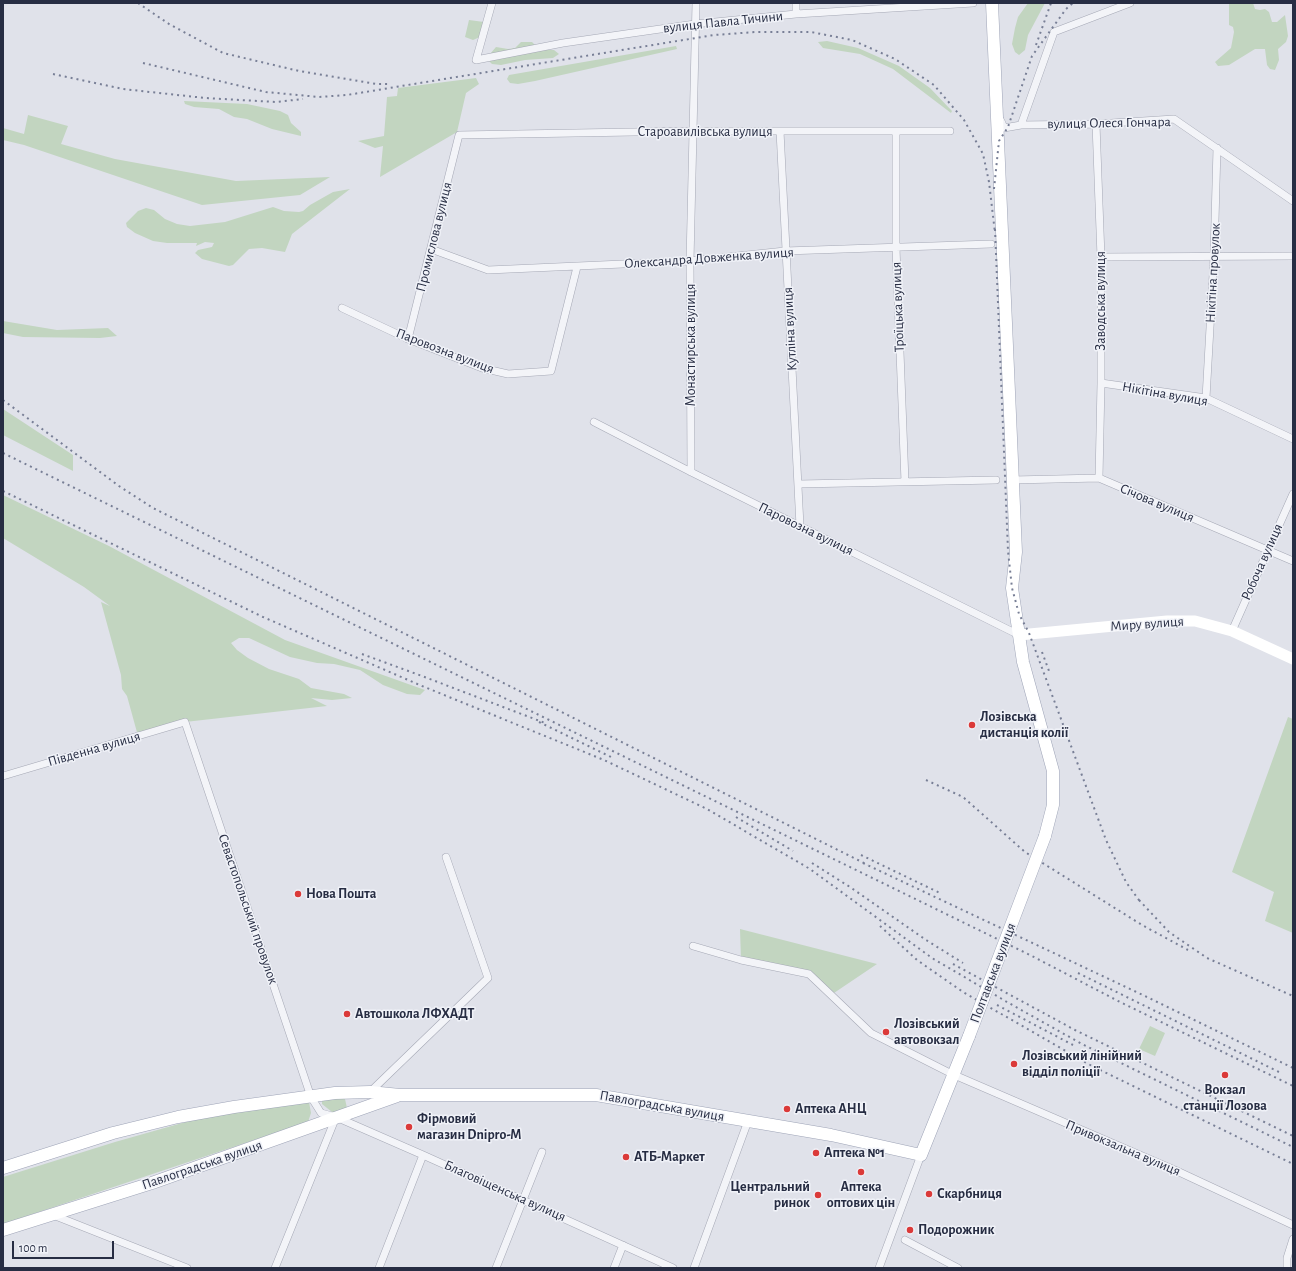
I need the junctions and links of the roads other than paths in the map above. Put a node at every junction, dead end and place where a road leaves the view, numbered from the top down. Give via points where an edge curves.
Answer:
1 (492, 3) edge
2 (696, 3) edge
3 (796, 3) edge
4 (973, 3) edge
5 (992, 3) edge
6 (1130, 3) edge
7 (796, 14) junction
8 (695, 24) junction
9 (1001, 121) dead end
10 (1096, 124) junction
11 (1021, 125) junction
12 (692, 131) junction
13 (780, 131) junction
14 (950, 131) dead end
15 (896, 132) junction
16 (459, 135) joint
17 (1217, 148) junction
18 (1293, 201) edge
19 (991, 244) dead end
20 (896, 248) junction
21 (431, 249) junction
22 (785, 252) junction
23 (1293, 256) edge
24 (1101, 257) junction
25 (1214, 257) junction
26 (690, 261) junction
27 (577, 267) junction
28 (342, 308) dead end
29 (408, 338) junction
30 (1101, 383) junction
31 (1206, 398) junction
32 (594, 422) dead end
33 (1293, 439) edge
34 (691, 472) junction
35 (1099, 478) junction
36 (996, 480) dead end
37 (1013, 480) junction
38 (905, 482) junction
39 (799, 484) junction
40 (1293, 494) edge
41 (800, 526) junction
42 (1267, 549) junction
43 (1293, 561) edge
44 (1232, 631) junction
45 (1019, 635) junction
46 (1293, 659) edge
47 (185, 722) joint
48 (3, 776) edge
49 (446, 856) dead end
50 (693, 946) dead end
51 (952, 1074) junction
52 (370, 1092) junction
53 (400, 1095) junction
54 (311, 1097) junction
55 (336, 1117) junction
56 (748, 1121) junction
57 (542, 1152) dead end
58 (423, 1154) junction
59 (921, 1155) junction
60 (3, 1168) edge
61 (523, 1199) junction
62 (51, 1214) junction
63 (1293, 1225) edge
64 (3, 1230) edge
65 (1293, 1239) edge
66 (905, 1240) dead end
67 (623, 1245) junction
68 (187, 1268) edge
69 (275, 1268) edge
70 (379, 1268) edge
71 (496, 1268) edge
72 (614, 1268) edge
73 (673, 1268) edge
74 (694, 1268) edge
75 (879, 1268) edge
76 (958, 1268) edge
77 (1287, 1268) edge

1 - 8 street, вулиця Павла Тичини via 476,60 563,43
2 - 8 street, Монастирська вулиця
3 - 7 street
4 - 7 street, вулиця Павла Тичини
5 - 37 main road, Полтавська вулиця
6 - 11 street via 1054,32
7 - 8 street, вулиця Павла Тичини
8 - 12 street, Монастирська вулиця
9 - 11 street, вулиця Олеся Гончара via 1004,128
10 - 11 street, вулиця Олеся Гончара
10 - 17 street, вулиця Олеся Гончара via 1174,119
10 - 24 street, Заводська вулиця
12 - 13 street, Староавилівська вулиця
12 - 16 street, Староавилівська вулиця
12 - 26 street, Монастирська вулиця
13 - 15 street, Староавилівська вулиця
13 - 22 street, Кутліна вулиця
14 - 15 street, Староавилівська вулиця
15 - 20 street, Троїцька вулиця
16 - 21 street, Промислова вулиця
17 - 18 street, вулиця Олеся Гончара
17 - 25 street, Нікітіна провулок
19 - 20 street, Олександра Довженка вулиця
20 - 22 street, Олександра Довженка вулиця
20 - 38 street, Троїцька вулиця
21 - 27 street, Олександра Довженка вулиця via 488,270
21 - 29 street, Промислова вулиця
22 - 26 street, Олександра Довженка вулиця
22 - 39 street, Кутліна вулиця
23 - 25 street
24 - 25 street
24 - 30 street, Заводська вулиця
25 - 31 street, Нікітіна провулок
26 - 27 street, Олександра Довженка вулиця
26 - 34 street, Монастирська вулиця
27 - 29 street, Паровозна вулиця via 551,371 508,374 482,368
28 - 29 street, Паровозна вулиця
30 - 31 street, Нікітіна вулиця
30 - 35 street, Заводська вулиця
31 - 33 street, Нікітіна вулиця
32 - 34 street, Паровозна вулиця
34 - 41 street, Паровозна вулиця
35 - 37 street, Січова вулиця
35 - 42 street, Січова вулиця
36 - 38 street
37 - 45 main road, Полтавська вулиця via 1016,552 1012,588
38 - 39 street
39 - 41 street, Кутліна вулиця
40 - 42 street, Робоча вулиця
41 - 45 street, Паровозна вулиця
42 - 43 street, Січова вулиця
42 - 44 street, Робоча вулиця
44 - 45 main road, Миру вулиця via 1195,621 1166,621
44 - 46 main road, Миру вулиця
45 - 51 main road, Полтавська вулиця, bridge via 1023,662 1053,771 1053,805 1045,836 969,1036
47 - 48 street, Південна вулиця
47 - 54 street, Севастопольський провулок
49 - 52 street via 488,978
50 - 51 street, Привокзальна вулиця via 741,960 809,974 871,1033
51 - 59 main road, Полтавська вулиця
51 - 63 street, Привокзальна вулиця via 1177,1171
52 - 53 main road, Павлоградська вулиця
52 - 54 main road, Павлоградська вулиця
53 - 55 main road, Павлоградська вулиця
53 - 56 main road, Павлоградська вулиця via 596,1095
54 - 55 street, Севастопольський провулок via 321,1112
54 - 60 main road, Павлоградська вулиця via 178,1117 113,1133
55 - 58 street, Благовіщенська вулиця
55 - 62 main road, Павлоградська вулиця via 152,1183
55 - 69 street
56 - 59 main road, Павлоградська вулиця via 831,1135
56 - 74 street
57 - 61 street
58 - 61 street, Благовіщенська вулиця
58 - 70 street
59 - 75 street
61 - 67 street, Благовіщенська вулиця
61 - 71 street
62 - 64 main road, Павлоградська вулиця
62 - 68 street
65 - 77 street via 1287,1258
66 - 76 street
67 - 72 street
67 - 73 street, Благовіщенська вулиця

